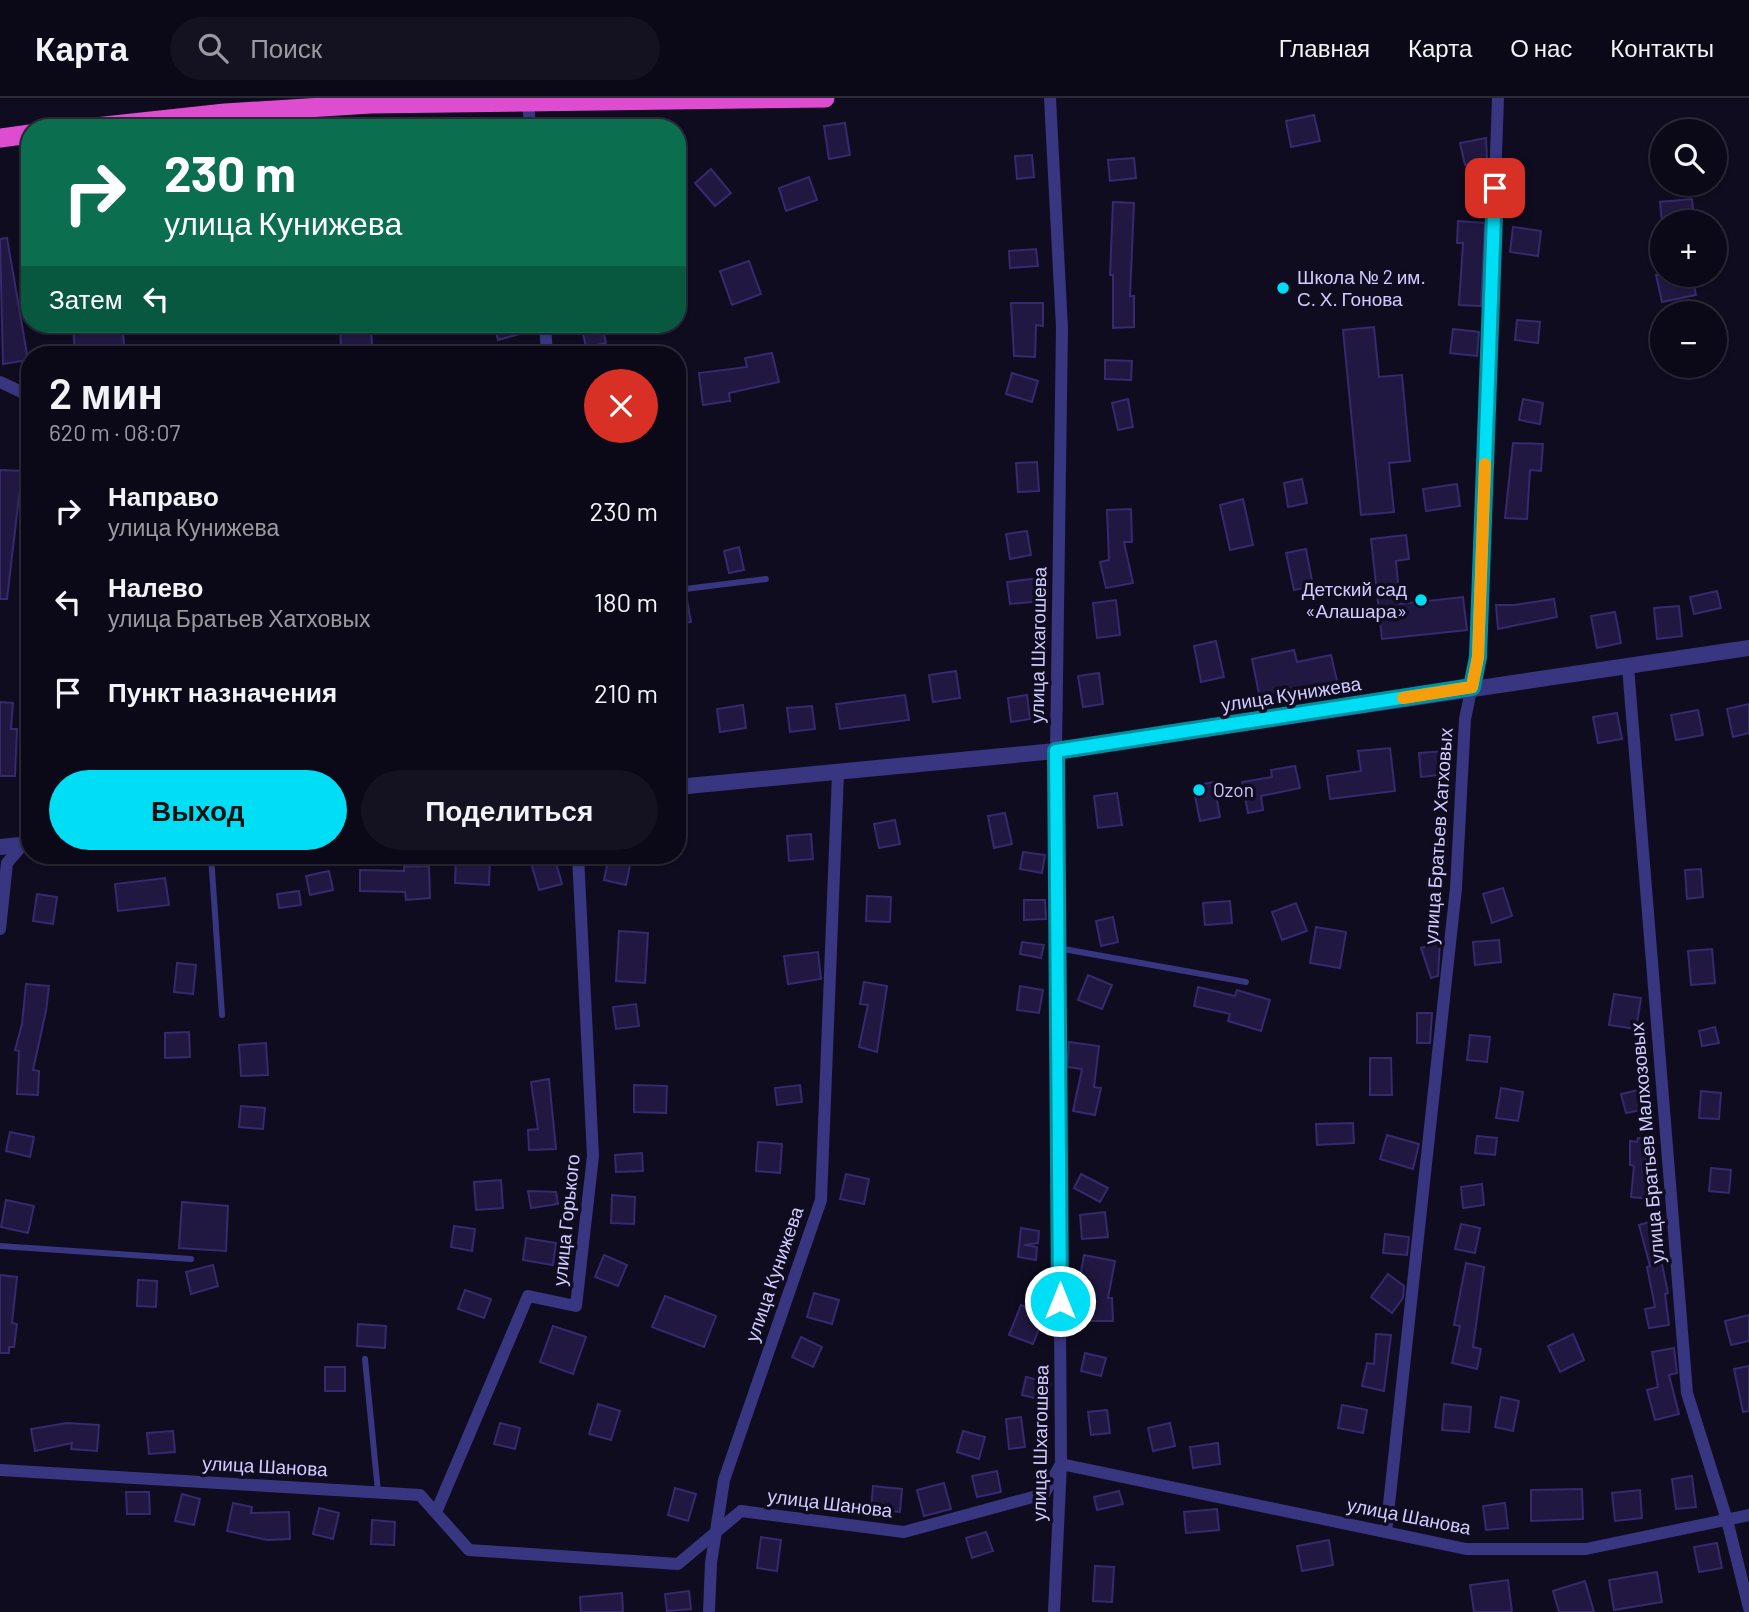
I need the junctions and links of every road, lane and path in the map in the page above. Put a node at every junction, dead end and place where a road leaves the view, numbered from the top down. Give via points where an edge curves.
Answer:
1 (825, 98) edge
2 (1050, 98) edge
3 (1499, 98) edge
4 (528, 100) edge
5 (169, 119) edge
6 (529, 119) edge
7 (21, 135) edge
8 (0, 138) edge
9 (0, 382) edge
10 (21, 392) edge
11 (766, 579) dead end
12 (686, 589) edge
13 (1749, 648) edge
14 (1628, 667) junction
15 (1472, 687) junction
16 (1056, 751) junction
17 (838, 773) junction
18 (686, 786) edge
19 (21, 843) edge
20 (0, 847) edge
21 (21, 848) edge
22 (212, 864) edge
23 (578, 864) edge
24 (0, 929) edge
25 (1058, 948) junction
26 (1246, 982) dead end
27 (222, 1015) dead end
28 (0, 1245) edge
29 (191, 1259) dead end
30 (365, 1359) dead end
31 (1061, 1464) junction
32 (0, 1470) edge
33 (379, 1492) junction
34 (437, 1510) junction
35 (1749, 1515) edge
36 (1727, 1520) junction
37 (716, 1532) junction
38 (1386, 1532) junction
39 (1749, 1608) edge
40 (709, 1612) edge
41 (1054, 1612) edge

1 - 4 highway
2 - 16 street, улица Шхагошева via 1062,328
3 - 15 street, улица Братьев Хатховых via 1478,657
4 - 5 highway via 371,104
4 - 6 street
7 - 8 highway
9 - 10 street
11 - 12 lane
13 - 14 street, улица Кунижева
14 - 15 street, улица Кунижева
14 - 36 street, улица Братьев Малхозовых via 1687,1393
15 - 16 street, улица Кунижева
15 - 38 street, улица Братьев Хатховых via 1465,719 1457,888
16 - 17 street, улица Кунижева
16 - 25 street, улица Шхагошева
17 - 18 street, улица Кунижева
17 - 37 street, улица Кунижева via 821,1200 724,1480
19 - 20 street
21 - 24 street via 7,863
22 - 27 lane
23 - 34 street, улица Горького via 593,1156 576,1306 528,1296
25 - 26 lane
25 - 31 street, улица Шхагошева
28 - 29 lane
30 - 33 lane
31 - 37 street, улица Шанова via 1044,1494 904,1532 741,1511
31 - 38 street, улица Шанова
31 - 41 street, улица Шхагошева
32 - 33 street, улица Шанова
33 - 34 street, улица Шанова via 420,1495
34 - 37 street, улица Шанова via 469,1550 678,1564
35 - 36 street, улица Шанова
36 - 38 street, улица Шанова via 1586,1549 1466,1549
36 - 39 street, улица Братьев Малхозовых
37 - 40 street, улица Кунижева

